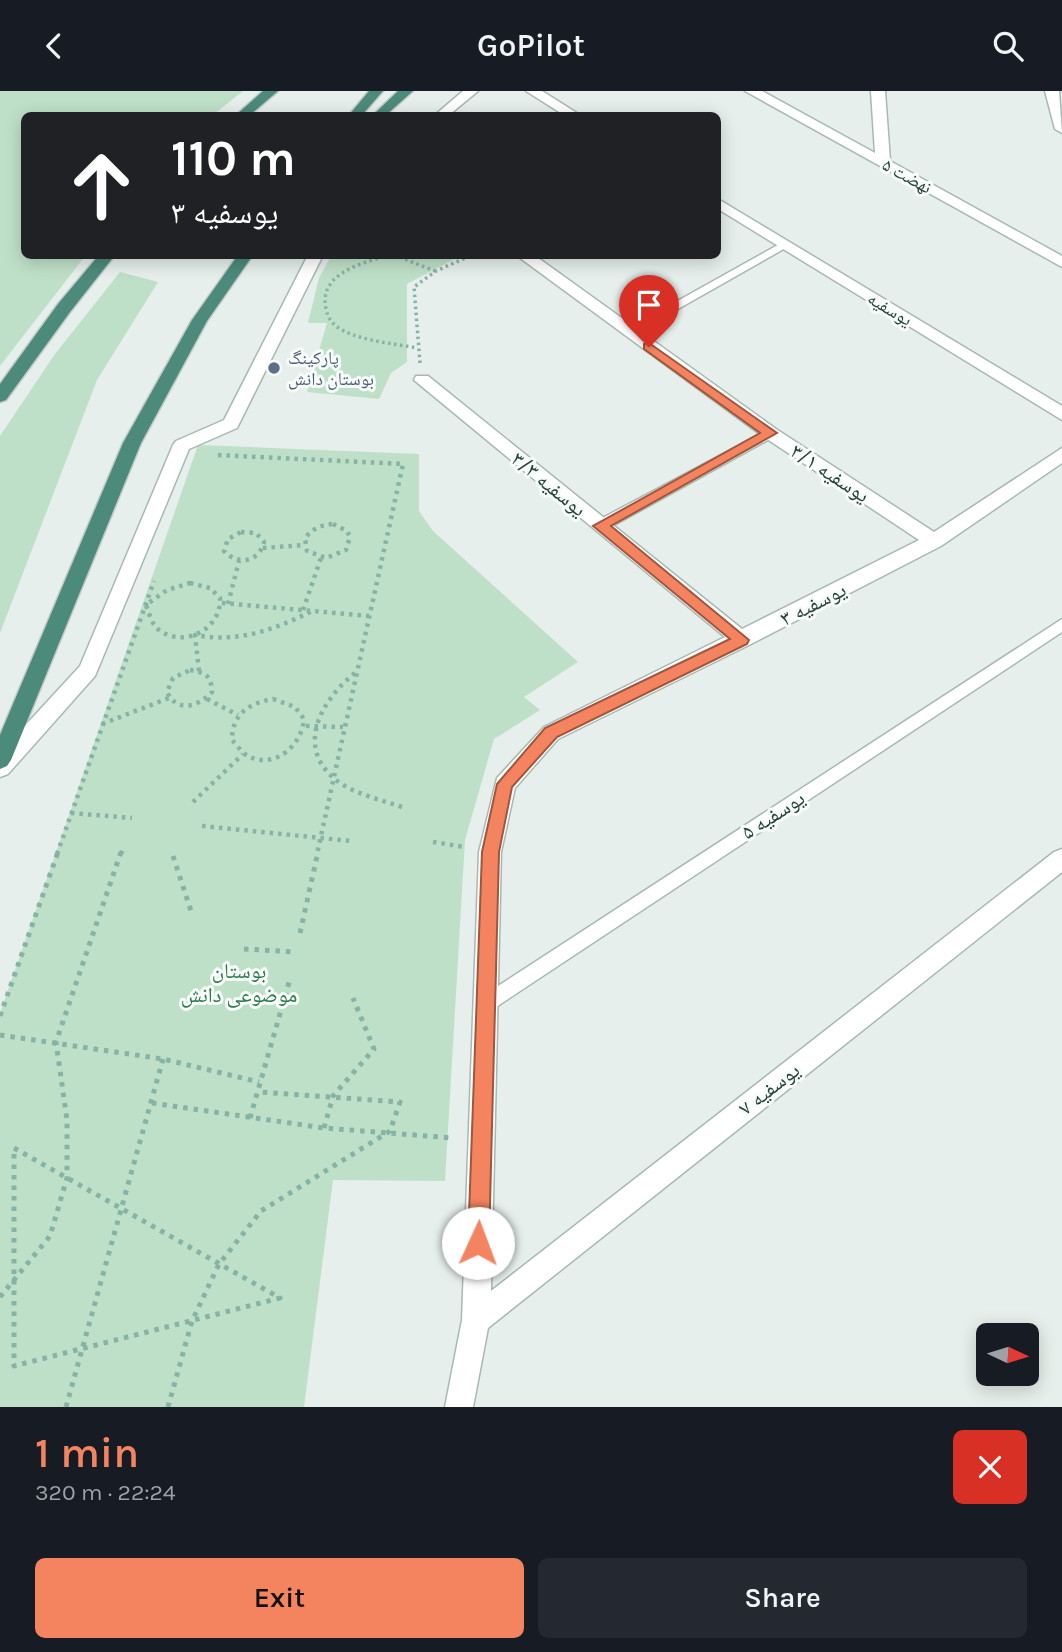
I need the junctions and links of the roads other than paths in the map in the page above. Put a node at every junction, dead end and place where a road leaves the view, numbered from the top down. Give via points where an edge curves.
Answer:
1 (271, 91) edge
2 (376, 91) edge
3 (406, 91) edge
4 (471, 91) edge
5 (533, 91) edge
6 (752, 91) edge
7 (878, 91) edge
8 (1052, 91) edge
9 (246, 112) edge
10 (358, 112) edge
11 (382, 112) edge
12 (445, 112) edge
13 (568, 112) edge
14 (1062, 129) edge
15 (883, 162) junction
16 (721, 206) edge
17 (785, 244) junction
18 (105, 259) edge
19 (243, 259) edge
20 (314, 259) edge
21 (528, 259) edge
22 (1062, 262) edge
23 (628, 332) junction
24 (422, 380) road end
25 (0, 396) edge
26 (1062, 414) edge
27 (770, 433) junction
28 (1062, 454) edge
29 (600, 526) junction
30 (934, 541) junction
31 (1062, 625) edge
32 (741, 640) junction
33 (0, 760) edge
34 (0, 768) edge
35 (1062, 859) edge
36 (484, 1005) junction
37 (476, 1320) junction
38 (459, 1407) edge

1 - 9 highway
2 - 10 highway
3 - 11 highway
4 - 12 street
5 - 13 street
6 - 15 street, نهضت ۵
7 - 15 street
8 - 14 street
15 - 22 street, نهضت ۵
16 - 17 street, یوسفیه
17 - 23 lane
17 - 26 street, یوسفیه
18 - 25 highway
19 - 33 highway via 200,320 132,443
20 - 34 street via 231,424 182,445 88,670
21 - 23 street, یوسفیه ۳/۱
23 - 27 street, یوسفیه ۳/۱
24 - 29 street, یوسفیه ۳/۳
27 - 29 lane
27 - 30 street, یوسفیه ۳/۱
28 - 30 street, یوسفیه ۳
29 - 32 street, یوسفیه ۳/۳
30 - 32 street, یوسفیه ۳
31 - 36 lane, یوسفیه ۵
32 - 36 street, یوسفیه ۳ via 551,733 505,784 490,852
35 - 37 street, یوسفیه ۷
36 - 37 street
37 - 38 street

